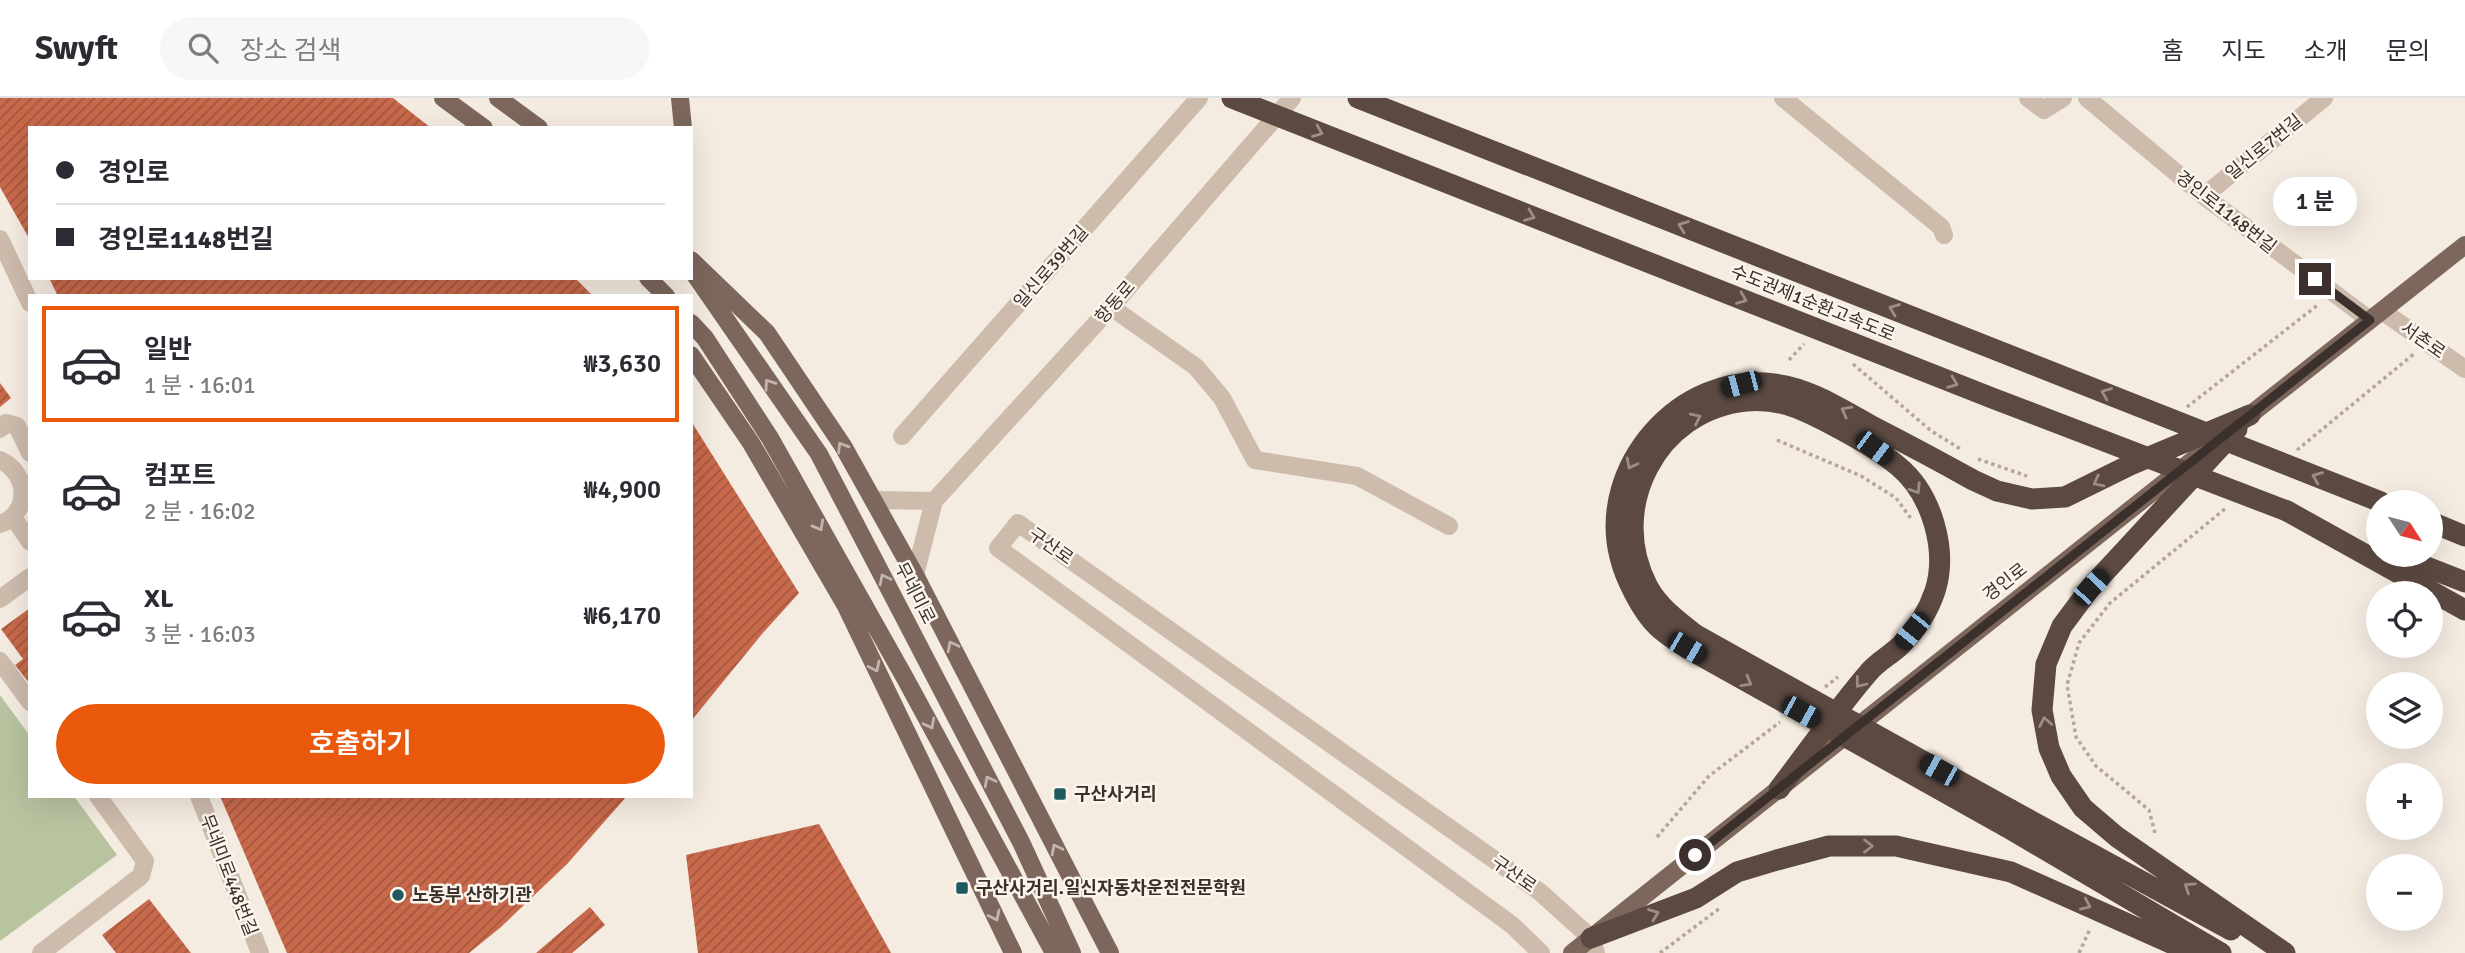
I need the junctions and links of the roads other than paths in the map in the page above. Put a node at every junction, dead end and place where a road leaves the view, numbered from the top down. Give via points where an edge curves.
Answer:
1 (443, 98) edge
2 (498, 98) edge
3 (680, 98) edge
4 (1199, 98) edge
5 (1232, 98) edge
6 (1292, 98) edge
7 (1358, 98) edge
8 (1783, 98) edge
9 (2028, 98) edge
10 (2063, 98) edge
11 (2087, 98) edge
12 (2324, 98) edge
13 (481, 126) edge
14 (536, 126) edge
15 (683, 126) edge
16 (2204, 196) junction
17 (1944, 236) dead end
18 (0, 239) edge
19 (2465, 245) edge
20 (693, 262) edge
21 (693, 272) edge
22 (648, 280) edge
23 (664, 294) edge
24 (28, 299) edge
25 (1111, 307) junction
26 (2376, 315) junction
27 (693, 325) edge
28 (693, 358) edge
29 (2465, 369) edge
30 (2250, 415) junction
31 (0, 429) edge
32 (902, 436) dead end
33 (28, 449) edge
34 (0, 460) edge
35 (2366, 496) edge
36 (873, 500) junction
37 (934, 501) junction
38 (2287, 512) junction
39 (7, 521) edge
40 (1448, 526) dead end
41 (2443, 527) edge
42 (2465, 536) edge
43 (28, 540) edge
44 (2366, 543) edge
45 (2427, 567) edge
46 (915, 575) junction
47 (28, 579) edge
48 (2465, 582) edge
49 (0, 599) edge
50 (2465, 610) edge
51 (1692, 641) junction
52 (0, 662) edge
53 (28, 699) edge
54 (1779, 789) junction
55 (99, 798) edge
56 (200, 798) edge
57 (2008, 818) junction
58 (1593, 945) edge
59 (43, 953) edge
60 (260, 953) edge
61 (1013, 953) edge
62 (1054, 953) edge
63 (1072, 953) edge
64 (1110, 953) edge
65 (1541, 953) edge
66 (1572, 953) edge
67 (2193, 953) edge
68 (2221, 953) edge
69 (2273, 953) edge
70 (2286, 953) edge

1 - 13 main road
2 - 14 main road
3 - 15 main road
4 - 32 street, 일신로39번길
5 -> 38 highway, 수도권제1순환고속도로, bridge
6 - 25 street, 항동로
35 -> 7 highway, 수도권제1순환고속도로, bridge
8 - 17 street via 1941,227
9 - 10 street via 2044,110
11 - 16 street, 경인로1148번길
12 - 16 street, 일신로7번길
16 - 26 street, 경인로1148번길
18 - 24 street
19 - 26 main road, 경인로
36 -> 20 main road via 843,446 767,333
63 -> 21 main road, 무네미로 via 1021,842 819,454
22 - 23 main road
25 - 37 street, 항동로
25 - 40 street via 1196,367 1222,398 1255,460 1357,476
26 - 29 street, 서촌로
26 - 30 main road, 경인로
27 -> 62 main road via 770,438
28 -> 61 main road via 751,443 846,606
30 -> 51 highway via 2065,497 2032,499 1973,480 1811,393 1772,383 1741,384 1706,393 1675,409 1644,440 1624,477 1616,517 1620,557 1635,594 1656,626
30 - 54 main road, 경인로
70 -> 30 highway via 2117,837 2083,808 2049,748 2042,710 2046,664 2062,626 2091,587
31 - 33 street via 6,423 17,426
34 - 39 street via 12,467 23,486 20,508
36 - 37 street
36 - 46 main road
37 - 46 street, 항동로
38 - 44 highway, 수도권제1순환고속도로
38 - 50 highway
39 - 43 street
41 - 42 highway
45 - 48 highway
64 -> 46 main road
47 - 49 street
51 -> 54 highway via 1648,588 1635,554 1632,517 1639,486 1658,451 1686,423 1745,401 1803,408 1874,448 1900,467 1918,490 1938,541 1939,566 1923,618 1901,645 1870,670
51 - 57 highway, bridge
52 - 53 street
54 - 58 main road, 경인로
55 - 59 street via 145,861 141,876
56 - 60 street, 무네미로448번길
57 - 68 highway
57 - 69 highway
58 - 65 street, 구산로 via 1540,892 1018,523 998,548 1512,925
58 - 66 main road, 경인로
58 -> 67 highway via 1696,898 1737,872 1829,846 1896,846 2011,872

